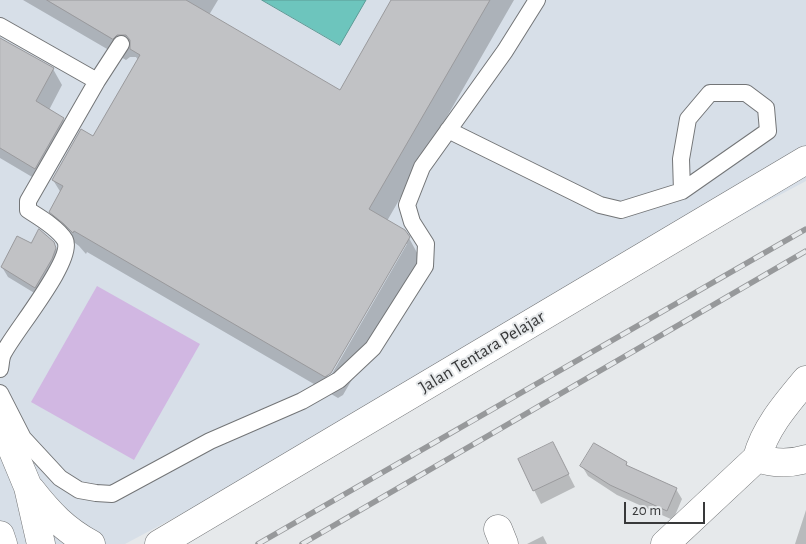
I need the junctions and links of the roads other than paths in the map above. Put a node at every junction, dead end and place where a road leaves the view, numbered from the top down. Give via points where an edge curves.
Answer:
1 (537, 0) edge
2 (0, 26) edge
3 (121, 44) dead end
4 (97, 81) junction
5 (448, 130) junction
6 (806, 160) edge
7 (682, 191) junction
8 (0, 369) edge
9 (806, 380) edge
10 (0, 393) edge
11 (0, 420) edge
12 (757, 458) junction
13 (806, 459) edge
14 (28, 487) junction
15 (0, 535) edge
16 (3, 544) edge
17 (41, 544) edge
18 (91, 544) edge
19 (159, 544) edge
20 (665, 544) edge

1 - 5 lane
2 - 4 lane
3 - 4 lane
4 - 8 lane via 28,201 28,210 65,240 66,250 48,285 3,354
5 - 7 lane via 600,205 621,210
5 - 10 lane via 422,167 407,205 412,222 426,244 424,266 373,348 339,380 112,494 79,490 60,478 23,438
6 - 19 main road, Jalan Tentara Pelajar
7 - 7 lane via 681,159 688,120 710,93 746,93 766,108 768,131
9 - 12 main road via 768,429
11 - 14 main road
12 - 13 main road via 770,462
12 - 20 main road
14 - 17 main road
14 - 18 main road via 48,512 73,534
15 - 16 main road

